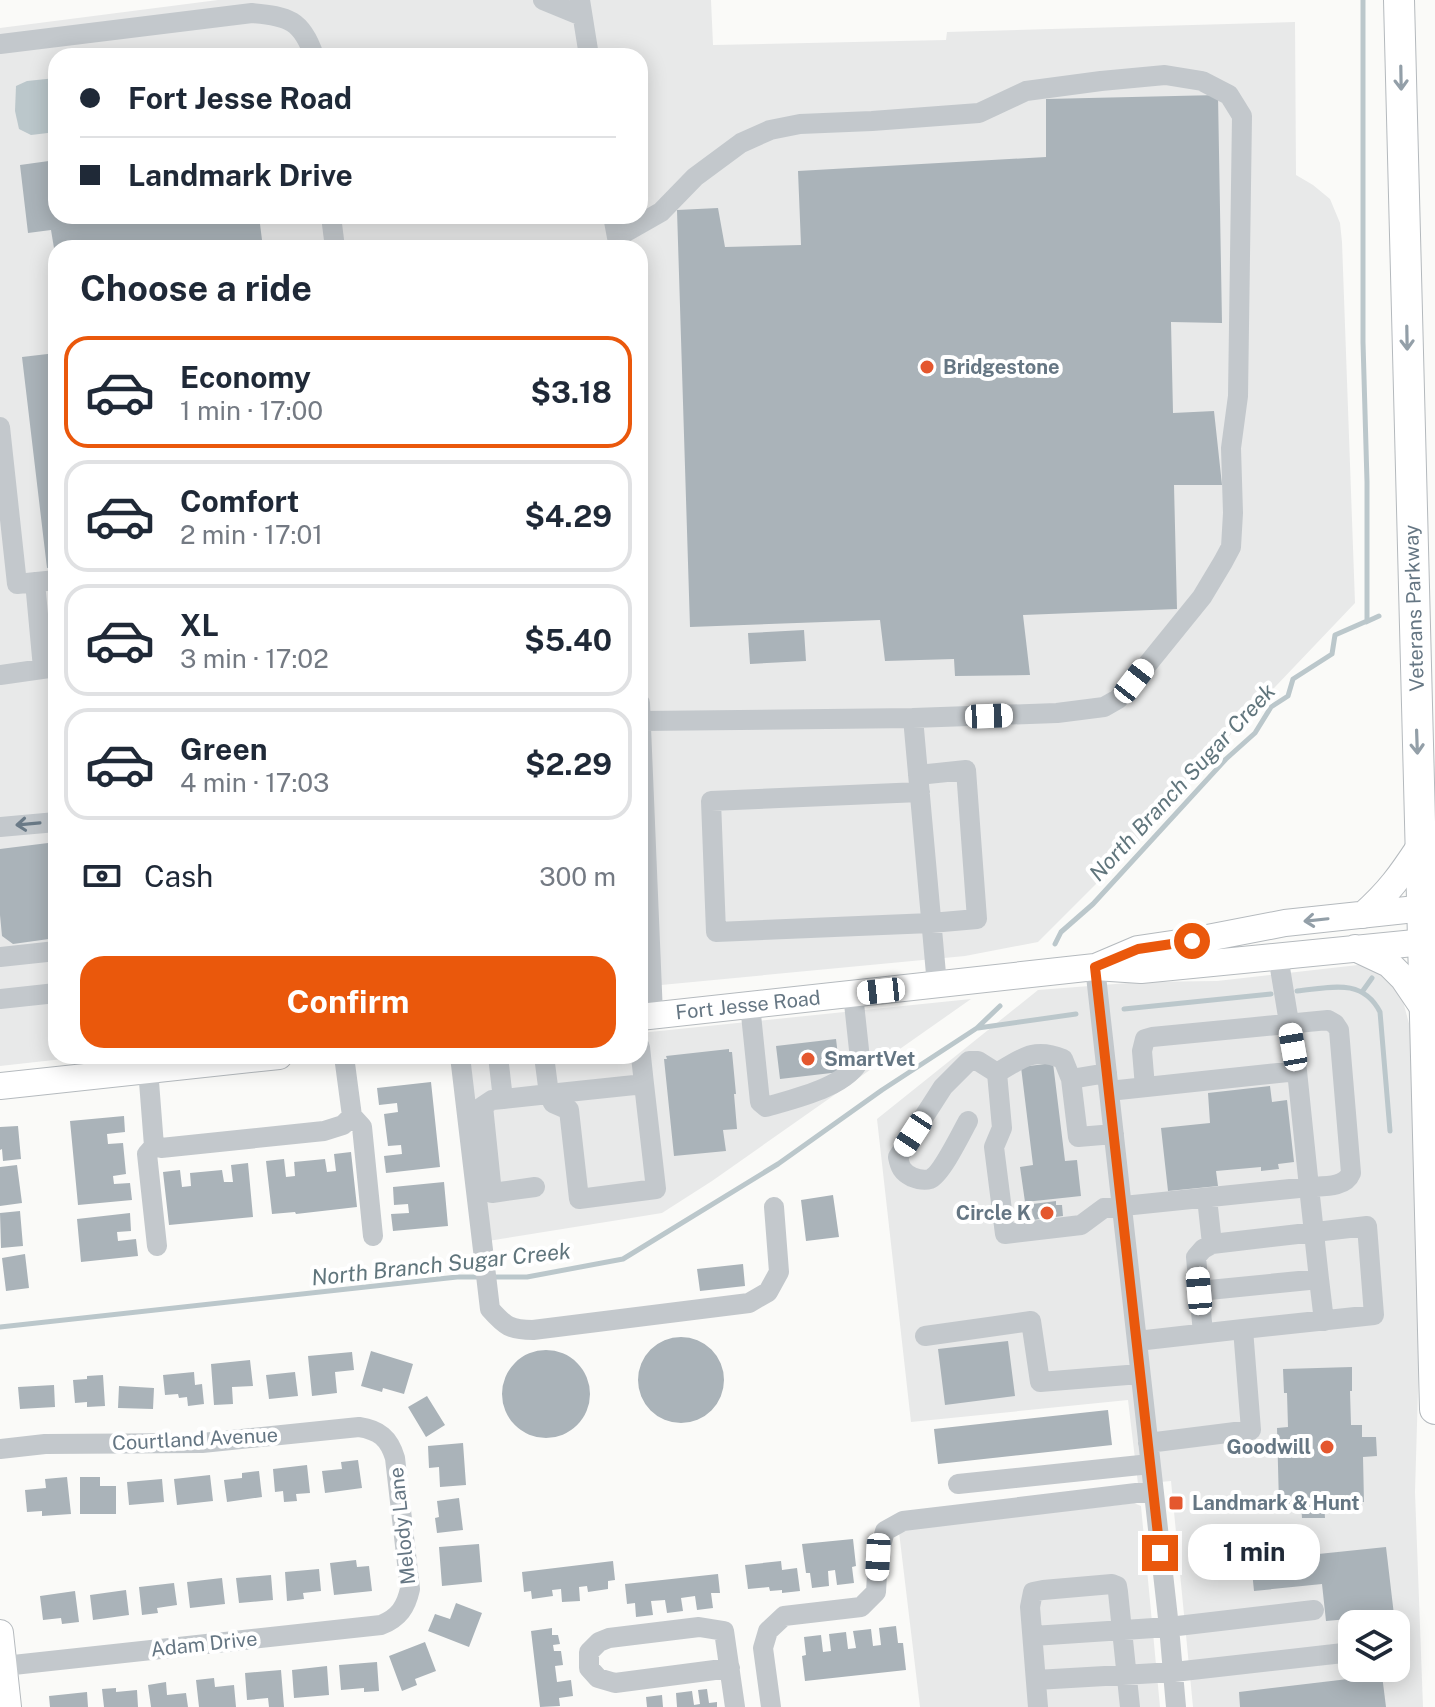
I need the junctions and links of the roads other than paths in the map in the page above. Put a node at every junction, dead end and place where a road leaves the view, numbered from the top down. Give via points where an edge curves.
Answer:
1 (543, 0) edge
2 (1399, 0) edge
3 (581, 8) edge
4 (0, 44) edge
5 (311, 48) edge
6 (588, 48) edge
7 (648, 221) edge
8 (644, 224) edge
9 (621, 240) edge
10 (0, 427) edge
11 (48, 581) edge
12 (35, 582) junction
13 (48, 656) edge
14 (48, 667) edge
15 (0, 675) edge
16 (913, 718) junction
17 (648, 721) edge
18 (919, 784) junction
19 (48, 823) edge
20 (0, 827) edge
21 (1420, 846) junction
22 (1428, 908) edge
23 (1363, 915) junction
24 (931, 923) junction
25 (1428, 941) edge
26 (1355, 948) junction
27 (48, 952) edge
28 (1278, 956) junction
29 (0, 957) edge
30 (1095, 967) junction
31 (937, 985) junction
32 (48, 994) edge
33 (853, 994) junction
34 (0, 999) edge
35 (750, 1005) junction
36 (1424, 1009) junction
37 (648, 1016) edge
38 (1289, 1024) junction
39 (136, 1064) edge
40 (148, 1064) edge
41 (345, 1064) edge
42 (461, 1064) edge
43 (499, 1064) edge
44 (545, 1064) edge
45 (642, 1064) edge
46 (1297, 1071) junction
47 (997, 1073) junction
48 (1071, 1079) junction
49 (1108, 1082) junction
50 (644, 1084) junction
51 (0, 1086) edge
52 (1145, 1087) junction
53 (549, 1094) junction
54 (503, 1099) junction
55 (352, 1116) junction
56 (968, 1121) dead end
57 (1114, 1134) junction
58 (154, 1146) junction
59 (535, 1187) dead end
60 (1309, 1187) junction
61 (1207, 1198) junction
62 (1122, 1206) junction
63 (774, 1207) dead end
64 (1314, 1233) junction
65 (373, 1236) dead end
66 (1212, 1244) junction
67 (157, 1246) dead end
68 (1319, 1279) junction
69 (1199, 1291) junction
70 (1324, 1321) junction
71 (1243, 1329) junction
72 (1203, 1333) junction
73 (925, 1336) dead end
74 (1137, 1341) junction
75 (1140, 1374) junction
76 (1435, 1409) edge
77 (386, 1439) joint
78 (1148, 1443) junction
79 (0, 1449) edge
80 (1150, 1464) junction
81 (958, 1484) dead end
82 (1153, 1491) junction
83 (1314, 1610) dead end
84 (401, 1613) joint
85 (1169, 1627) junction
86 (1123, 1630) junction
87 (0, 1633) edge
88 (1033, 1636) junction
89 (1338, 1654) edge
90 (4, 1666) junction
91 (730, 1668) junction
92 (1174, 1672) junction
93 (1127, 1675) junction
94 (1036, 1680) junction
95 (8, 1707) edge
96 (735, 1707) edge
97 (771, 1707) edge
98 (1038, 1707) edge
99 (1130, 1707) edge
100 (1176, 1707) edge

1 - 3 street
2 -> 21 highway, Veterans Parkway
3 - 6 street
4 - 5 street via 252,13 279,15 296,24
7 - 16 street via 741,143 800,124 979,113 1026,91 1165,75 1202,81 1229,95 1242,116 1238,396 1231,448 1231,547 1223,562 1202,597 1134,681 1104,707
8 - 9 street
10 - 12 street via 17,584
11 - 12 street
12 - 13 street
14 - 15 street
16 - 17 street
16 - 18 street
18 - 24 street
18 - 24 street via 966,770 977,919
18 - 24 street via 711,801 716,932
19 -> 20 street
21 - 22 highway, Veterans Parkway
21 - 23 main road via 1386,894
22 - 23 main road, Fort Jesse Road
22 - 25 highway, Veterans Parkway
23 -> 30 main road, Fort Jesse Road via 1138,949
24 - 31 street
25 - 26 main road, Fort Jesse Road
25 - 36 highway, Veterans Parkway
26 - 28 main road, Fort Jesse Road
26 - 36 main road via 1389,964
27 - 29 street
28 - 30 main road, Fort Jesse Road via 1141,970
28 - 38 street
30 - 31 main road, Fort Jesse Road
30 - 49 street
31 - 33 main road, Fort Jesse Road
32 - 34 street
33 - 35 main road, Fort Jesse Road
33 - 35 street via 857,1066 819,1091 766,1107 760,1102
35 - 37 main road, Fort Jesse Road
36 - 76 highway, Veterans Parkway
38 - 46 street
38 - 52 street via 1145,1039
38 - 60 street via 1328,1020 1339,1030 1351,1173 1343,1183
39 - 51 main road
40 - 58 street
41 - 55 street
42 - 63 street via 490,1309 514,1330 749,1303 768,1292 779,1272
43 - 54 street
44 - 53 street
45 - 50 street
46 - 52 street
46 - 60 street
47 - 48 street via 1028,1055 1048,1053 1063,1059
47 - 56 street via 969,1061 943,1087 898,1157 900,1169 921,1180 931,1179
47 - 62 street via 1002,1128 994,1147 1005,1234 1081,1225 1104,1208
48 - 49 street
48 - 57 street via 1078,1137
49 - 52 street
49 - 57 street
50 - 53 street
50 - 53 street via 656,1189 579,1199 569,1110 553,1103
53 - 54 street
54 - 59 street via 483,1106 492,1193
55 - 58 street via 324,1131
55 - 65 street via 362,1127
57 - 62 street
58 - 67 street via 147,1154
60 - 61 street
60 - 64 street
61 - 62 street
61 - 66 street
62 - 74 street
64 - 66 street
64 - 68 street
64 - 70 street via 1367,1226 1374,1315
66 - 69 street via 1196,1257
68 - 69 street
68 - 70 street
69 - 72 street
70 - 71 street
71 - 72 street
71 - 78 street via 1251,1430
72 - 74 street
73 - 75 street via 1031,1321 1040,1382
74 - 75 street
75 - 78 street
77 - 79 street, Courtland Avenue via 359,1427 202,1443
77 - 84 street, Melody Lane via 395,1458 410,1589
78 - 80 street
80 - 81 street
80 - 82 street
82 - 85 street
82 - 97 street via 903,1521 885,1531 876,1592 861,1607 784,1616 768,1631 763,1648
83 - 85 street
84 - 90 street, Adam Drive via 381,1625
85 - 86 street
85 - 92 street
86 - 88 street
86 - 88 street via 1117,1586 1100,1584 1033,1592
86 - 93 street
87 - 90 main road
88 - 94 street
89 - 92 street
90 - 95 main road
91 - 91 street via 724,1631 699,1627 609,1638 589,1652 589,1668 598,1678 615,1683
91 - 96 street
92 - 93 street
92 - 100 street
93 - 94 street
93 - 99 street
94 - 98 street

